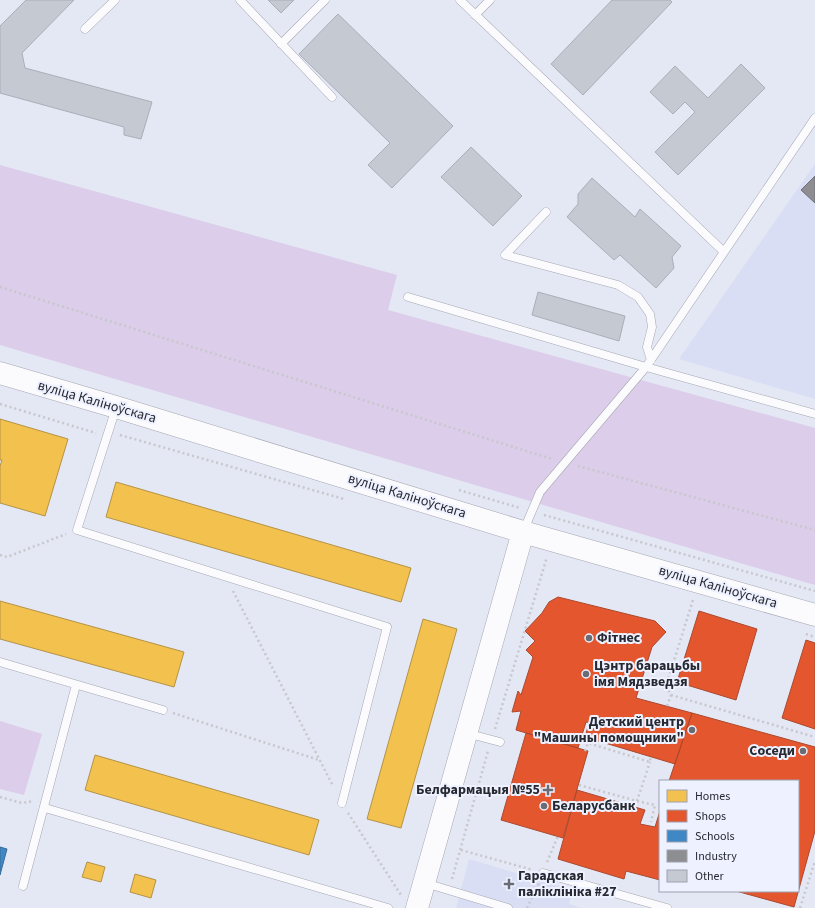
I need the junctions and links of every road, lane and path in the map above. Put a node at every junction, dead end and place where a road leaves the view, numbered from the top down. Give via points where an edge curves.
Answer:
1 (115, 0) edge
2 (240, 0) edge
3 (325, 0) edge
4 (460, 0) edge
5 (490, 0) edge
6 (475, 14) junction
7 (85, 29) dead end
8 (281, 44) junction
9 (332, 97) dead end
10 (815, 118) edge
11 (546, 212) dead end
12 (724, 252) junction
13 (0, 287) edge
14 (408, 297) dead end
15 (648, 363) junction
16 (0, 373) edge
17 (116, 407) junction
18 (815, 414) edge
19 (565, 463) junction
20 (77, 530) junction
21 (815, 530) edge
22 (523, 532) junction
23 (0, 555) edge
24 (225, 577) junction
25 (693, 600) dead end
26 (815, 615) edge
27 (0, 662) edge
28 (76, 685) junction
29 (671, 694) junction
30 (667, 706) dead end
31 (163, 710) joint
32 (466, 733) junction
33 (815, 737) edge
34 (500, 742) dead end
35 (585, 751) dead end
36 (651, 756) dead end
37 (319, 760) junction
38 (650, 762) junction
39 (579, 785) dead end
40 (637, 801) junction
41 (342, 803) junction
42 (45, 808) junction
43 (651, 822) dead end
44 (558, 836) dead end
45 (460, 850) dead end
46 (815, 860) edge
47 (543, 873) junction
48 (425, 883) junction
49 (23, 886) dead end
50 (410, 904) edge
51 (388, 908) edge
52 (508, 908) edge
53 (527, 908) edge
54 (667, 908) edge
55 (800, 908) edge

1 - 7 lane
2 - 8 lane
3 - 8 lane
4 - 6 lane
5 - 6 lane
6 - 12 lane
8 - 9 lane
10 - 12 lane
11 - 15 lane via 505,255 618,285 638,298 650,314 652,327 646,347
12 - 15 lane
13 - 19 path
14 - 15 lane
15 - 18 lane
15 - 19 lane
16 - 17 main road, вуліца Каліноўскага
17 - 20 lane
17 - 22 main road, вуліца Каліноўскага
19 - 21 path
19 - 22 lane via 540,492
20 - 23 path via 7,557
20 - 24 lane
22 - 26 main road, вуліца Каліноўскага
22 - 32 main road
24 - 37 path
24 - 41 lane via 387,627
25 - 29 path via 666,686
27 - 28 lane
28 - 31 lane
28 - 42 lane
29 - 30 path
29 - 33 path
31 - 37 path
32 - 34 lane
32 - 48 main road
35 - 38 path via 588,743
36 - 38 path
37 - 41 path
38 - 40 path
39 - 40 path
40 - 43 path via 655,806
41 - 50 path
42 - 49 lane
42 - 51 lane
44 - 47 path
45 - 47 path
46 - 55 path
47 - 53 path
47 - 54 lane
48 - 50 main road
48 - 52 lane

